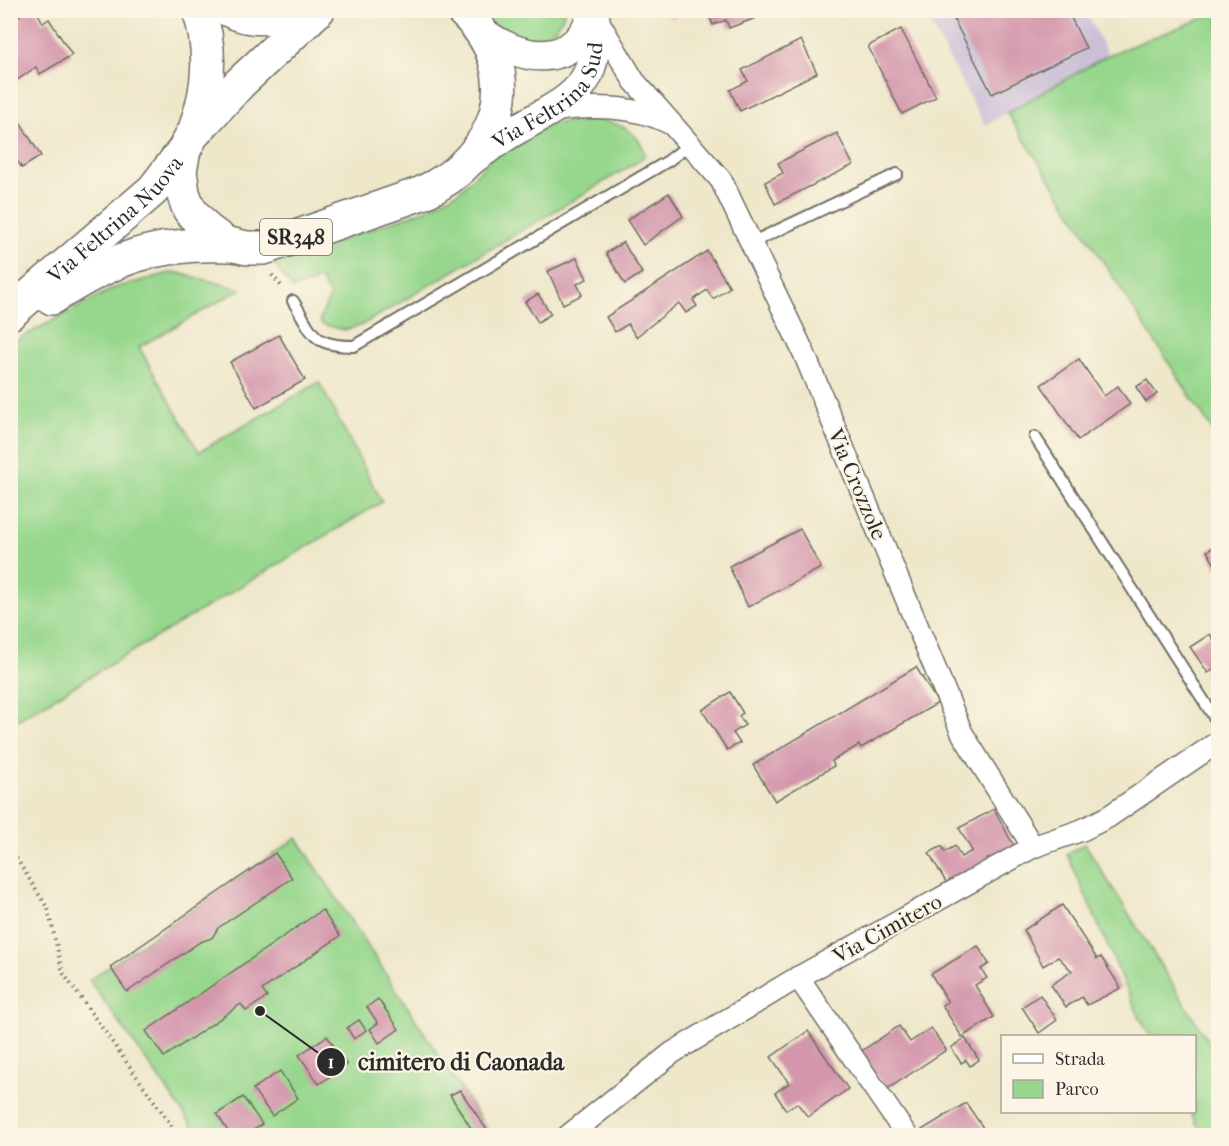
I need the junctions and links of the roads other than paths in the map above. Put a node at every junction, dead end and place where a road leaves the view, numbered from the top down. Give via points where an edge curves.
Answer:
1 (199, 10) edge
2 (229, 10) edge
3 (310, 10) edge
4 (318, 10) edge
5 (594, 11) edge
6 (470, 20) edge
7 (552, 111) junction
8 (674, 127) junction
9 (190, 139) junction
10 (690, 144) junction
11 (467, 164) junction
12 (897, 174) dead end
13 (751, 243) junction
14 (231, 245) junction
15 (293, 301) dead end
16 (10, 313) edge
17 (10, 326) edge
18 (1035, 437) dead end
19 (1218, 723) edge
20 (1218, 742) edge
21 (1032, 847) junction
22 (798, 977) junction
23 (567, 1136) edge
24 (907, 1136) edge

1 - 9 main road via 206,37 208,75
2 - 3 main road via 267,18
4 - 9 main road, SR348 via 232,91
5 - 6 main road, Via Feltrina Sud via 578,41 556,54 515,51
5 - 7 main road, Via Feltrina Sud via 594,49 588,74 571,98
5 - 8 street, Via Crozzole via 627,72
6 - 11 main road, SR348 via 489,48 498,77 498,105 488,137
7 - 8 street, Via Crozzole via 617,109 653,117
7 - 11 main road, Via Feltrina Sud via 503,137
8 - 10 street, Via Crozzole
9 - 14 main road, SR348 via 180,171 185,201 206,229
9 - 16 main road, Via Feltrina Nuova / SR348 via 153,190
10 - 13 street, Via Crozzole via 721,180
10 - 15 lane via 668,161 354,346 330,346 316,338
11 - 14 main road, SR348 via 422,193 279,244 264,248
12 - 13 lane
13 - 21 street, Via Crozzole via 803,351 962,733
14 - 17 main road, Via Feltrina Nuova / SR348 via 172,245 130,256 86,277
18 - 19 lane
20 - 21 street, Via Cimitero via 1108,817
21 - 22 street, Via Cimitero
22 - 23 street, Via Cimitero via 672,1053
22 - 24 street

